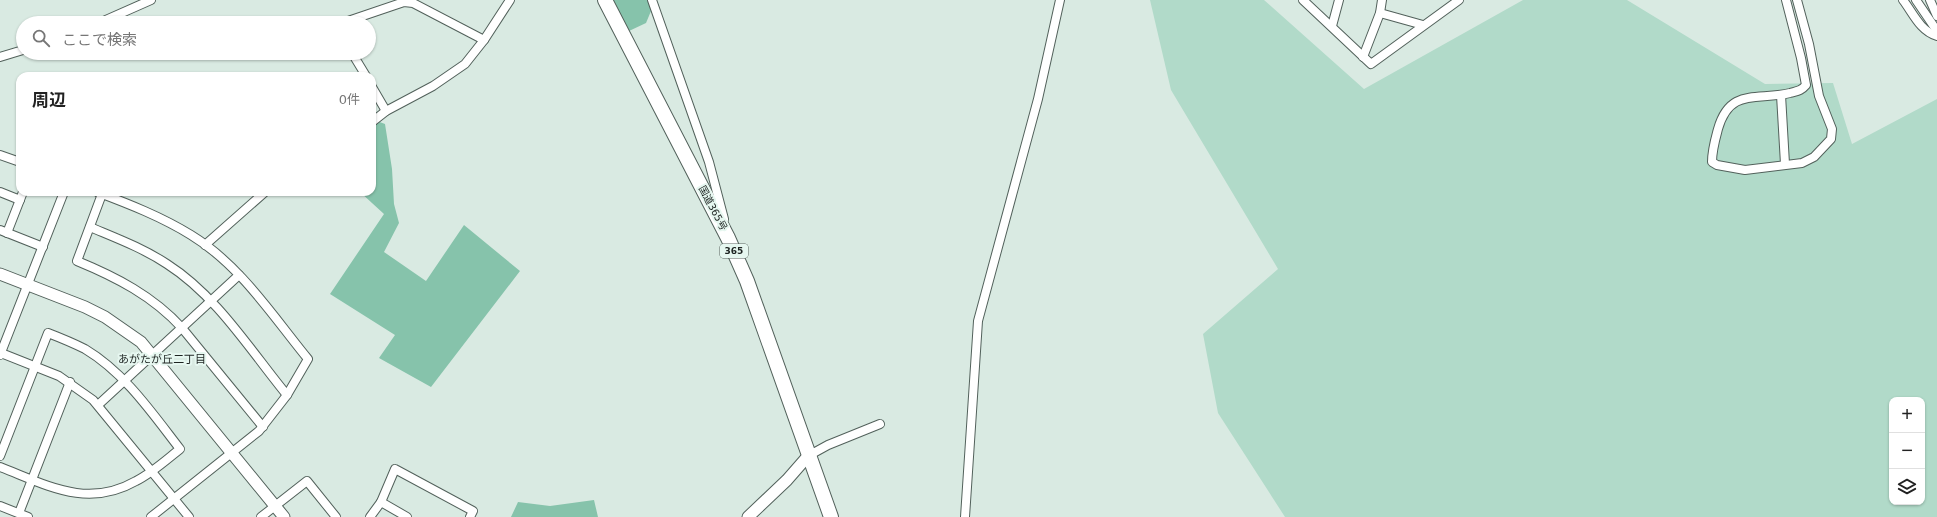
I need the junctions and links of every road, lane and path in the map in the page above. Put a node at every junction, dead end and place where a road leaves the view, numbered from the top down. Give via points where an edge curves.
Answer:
1 (151, 0) edge
2 (510, 0) edge
3 (605, 0) edge
4 (652, 0) edge
5 (1060, 0) edge
6 (1303, 0) edge
7 (1339, 0) edge
8 (1382, 0) edge
9 (1459, 0) edge
10 (1786, 0) edge
11 (1797, 0) edge
12 (1903, 0) edge
13 (1916, 0) edge
14 (1933, 6) edge
15 (1380, 13) junction
16 (115, 16) edge
17 (363, 16) edge
18 (1937, 16) edge
19 (1423, 25) junction
20 (1332, 26) junction
21 (1937, 35) edge
22 (484, 40) junction
23 (16, 52) edge
24 (0, 57) edge
25 (1363, 57) junction
26 (356, 60) edge
27 (364, 72) edge
28 (376, 94) edge
29 (1781, 95) junction
30 (386, 112) junction
31 (376, 119) edge
32 (0, 155) edge
33 (16, 161) edge
34 (1785, 164) junction
35 (0, 192) edge
36 (16, 195) edge
37 (22, 196) edge
38 (62, 196) edge
39 (99, 196) edge
40 (108, 196) edge
41 (260, 196) edge
42 (90, 227) junction
43 (4, 232) edge
44 (728, 238) junction
45 (204, 245) junction
46 (43, 247) junction
47 (0, 274) edge
48 (239, 275) junction
49 (26, 285) junction
50 (211, 301) junction
51 (182, 328) junction
52 (0, 354) edge
53 (152, 355) junction
54 (35, 366) junction
55 (125, 381) junction
56 (70, 382) junction
57 (287, 394) junction
58 (98, 405) junction
59 (880, 424) dead end
60 (263, 427) junction
61 (232, 453) junction
62 (0, 456) edge
63 (808, 456) junction
64 (0, 467) edge
65 (152, 471) junction
66 (32, 480) junction
67 (174, 499) junction
68 (381, 502) junction
69 (0, 506) edge
70 (275, 506) junction
71 (19, 513) junction
72 (28, 517) edge
73 (151, 517) edge
74 (189, 517) edge
75 (261, 517) edge
76 (284, 517) edge
77 (336, 517) edge
78 (370, 517) edge
79 (407, 517) edge
80 (470, 517) edge
81 (748, 517) edge
82 (831, 517) edge
83 (965, 517) edge

1 - 16 street
2 - 22 street
3 - 44 highway, 国道365号 / 365
4 - 44 street via 709,162
5 - 83 street via 1038,99 978,321
6 - 20 street
7 - 20 street
8 - 15 street
9 - 19 street
10 - 29 street via 1806,85 1802,90
11 - 34 street via 1819,96 1832,132 1827,144 1808,161
12 - 21 street via 1921,27 1929,34
13 - 21 street
14 - 18 street
15 - 19 street
15 - 25 street
17 - 22 street via 404,2 413,3
19 - 25 street via 1371,64
20 - 25 street
22 - 30 street via 465,64 433,86
23 - 24 street
26 - 27 street
28 - 30 street
29 - 34 street
29 - 34 street via 1745,98 1731,104 1720,122 1712,162 1745,170
30 - 31 street
32 - 33 street
35 - 36 street
37 - 43 street
38 - 46 street
39 - 42 street
40 - 45 street via 146,211 192,235
41 - 45 street
42 - 50 street via 140,248 167,264 186,277
42 - 51 street via 77,261 142,292
43 - 46 street
44 - 63 highway, 国道365号 / 365 via 747,281
45 - 48 street
46 - 49 street
47 - 49 street
48 - 50 street
48 - 57 street via 308,359
49 - 52 street
49 - 53 street via 105,317 141,342
50 - 51 street
50 - 57 street
51 - 53 street
51 - 60 street
52 - 54 street
53 - 55 street
53 - 61 street
54 - 55 street via 48,333 86,350
54 - 56 street
54 - 62 street
55 - 58 street
55 - 65 street via 180,449
56 - 58 street
56 - 66 street
57 - 60 street
58 - 65 street
59 - 63 street
60 - 61 street
61 - 67 street
61 - 70 street
63 - 81 street
63 - 82 highway, 国道365号 / 365
64 - 66 street
65 - 66 street via 119,490 94,495 69,493
65 - 67 street
66 - 71 street
67 - 73 street
67 - 74 street
68 - 78 street
68 - 79 street
68 - 80 street via 395,469 473,511
69 - 71 street
70 - 75 street
70 - 76 street
70 - 77 street via 307,481
71 - 72 street

